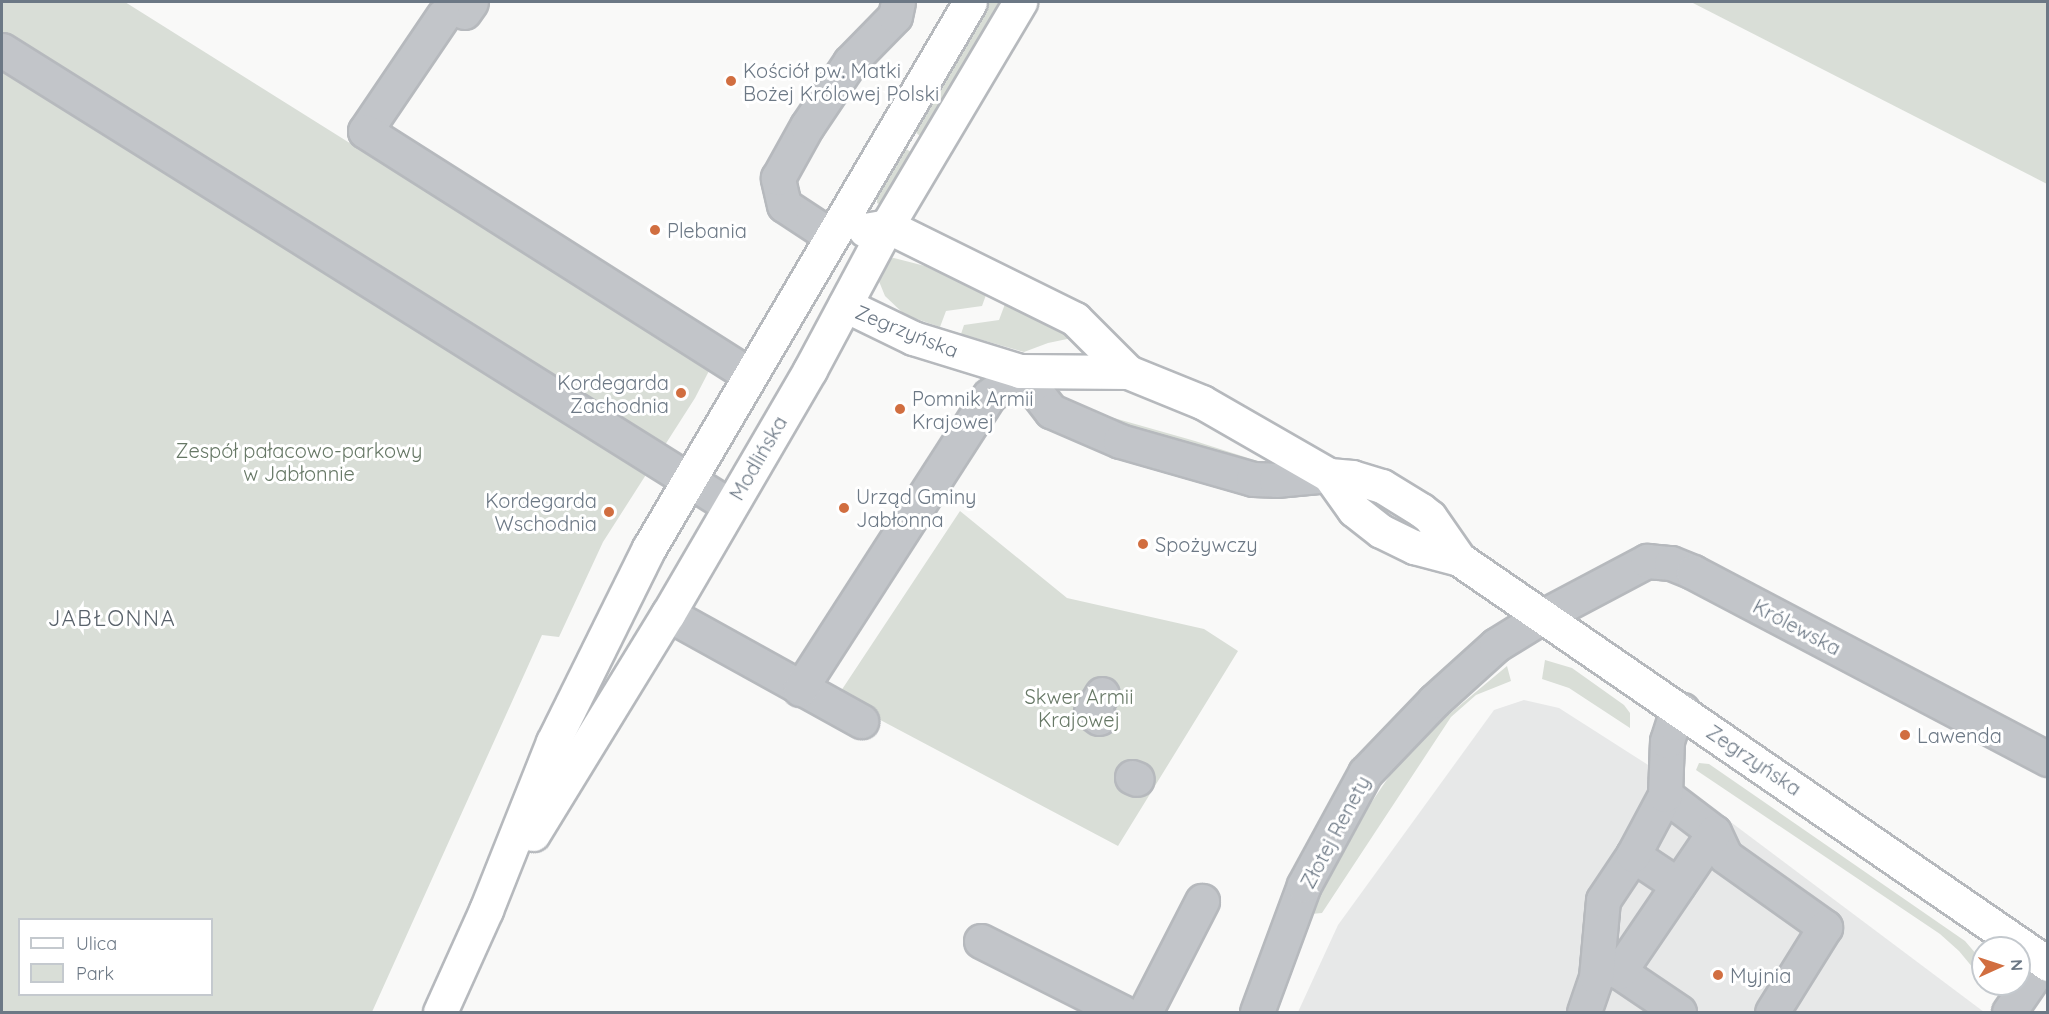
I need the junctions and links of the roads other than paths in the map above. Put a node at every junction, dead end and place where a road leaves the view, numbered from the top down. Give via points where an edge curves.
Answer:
1 (898, 2) edge
2 (970, 2) edge
3 (1020, 2) edge
4 (459, 10) edge
5 (2, 50) edge
6 (887, 226) junction
7 (831, 236) junction
8 (845, 305) junction
9 (1020, 371) junction
10 (1128, 372) junction
11 (750, 375) junction
12 (1329, 476) junction
13 (688, 481) junction
14 (730, 506) junction
15 (668, 614) junction
16 (1543, 616) junction
17 (800, 689) junction
18 (1682, 710) junction
19 (861, 721) dead end
20 (2048, 759) edge
21 (1665, 795) junction
22 (1714, 832) junction
23 (1634, 855) junction
24 (1678, 885) junction
25 (1603, 900) junction
26 (1202, 901) dead end
27 (486, 910) junction
28 (1648, 928) junction
29 (981, 941) dead end
30 (2046, 962) edge
31 (1608, 965) junction
32 (1576, 1010) edge
33 (440, 1012) edge
34 (1122, 1012) edge
35 (1145, 1012) edge
36 (1257, 1012) edge
37 (1679, 1012) edge
38 (1772, 1012) edge
39 (2009, 1012) edge

1 - 7 street via 894,16 850,62 778,178 784,206
2 - 7 main road, Modlińska
3 - 6 main road, Modlińska
4 - 11 street via 365,131
5 - 13 street
6 - 7 main road
6 - 8 main road, Modlińska
6 - 10 main road, Zegrzyńska via 1075,319
7 - 8 main road, Zegrzyńska
7 - 11 main road, Modlińska
8 - 9 main road, Zegrzyńska via 923,342
8 - 14 main road, Modlińska
9 - 10 main road, Zegrzyńska
9 - 12 street via 1051,411 1120,441 1253,479
9 - 17 street via 989,396
10 - 12 main road, Zegrzyńska via 1202,402
11 - 13 main road, Modlińska
12 - 16 main road, Zegrzyńska via 1352,477 1382,486 1412,504 1430,517 1459,558
13 - 14 street
13 - 27 main road, Modlińska via 649,548 553,742
14 - 15 main road, Modlińska
15 - 17 street
15 - 27 main road, Modlińska
16 - 18 main road, Zegrzyńska
16 - 20 street, Królewska via 1647,561 1671,563
16 - 36 street, Złotej Renety via 1496,645 1434,701 1365,773 1305,885
17 - 19 street
18 - 21 street via 1667,741
18 - 30 main road, Zegrzyńska
21 - 22 street
21 - 23 street
22 - 24 street
22 - 38 street via 1725,856 1825,927
23 - 24 street
23 - 25 street
24 - 28 street
25 - 28 street
25 - 31 street
26 - 35 street
27 - 33 main road, Modlińska
28 - 31 street
29 - 34 street
30 - 39 street
31 - 32 street via 1592,995
31 - 37 street

